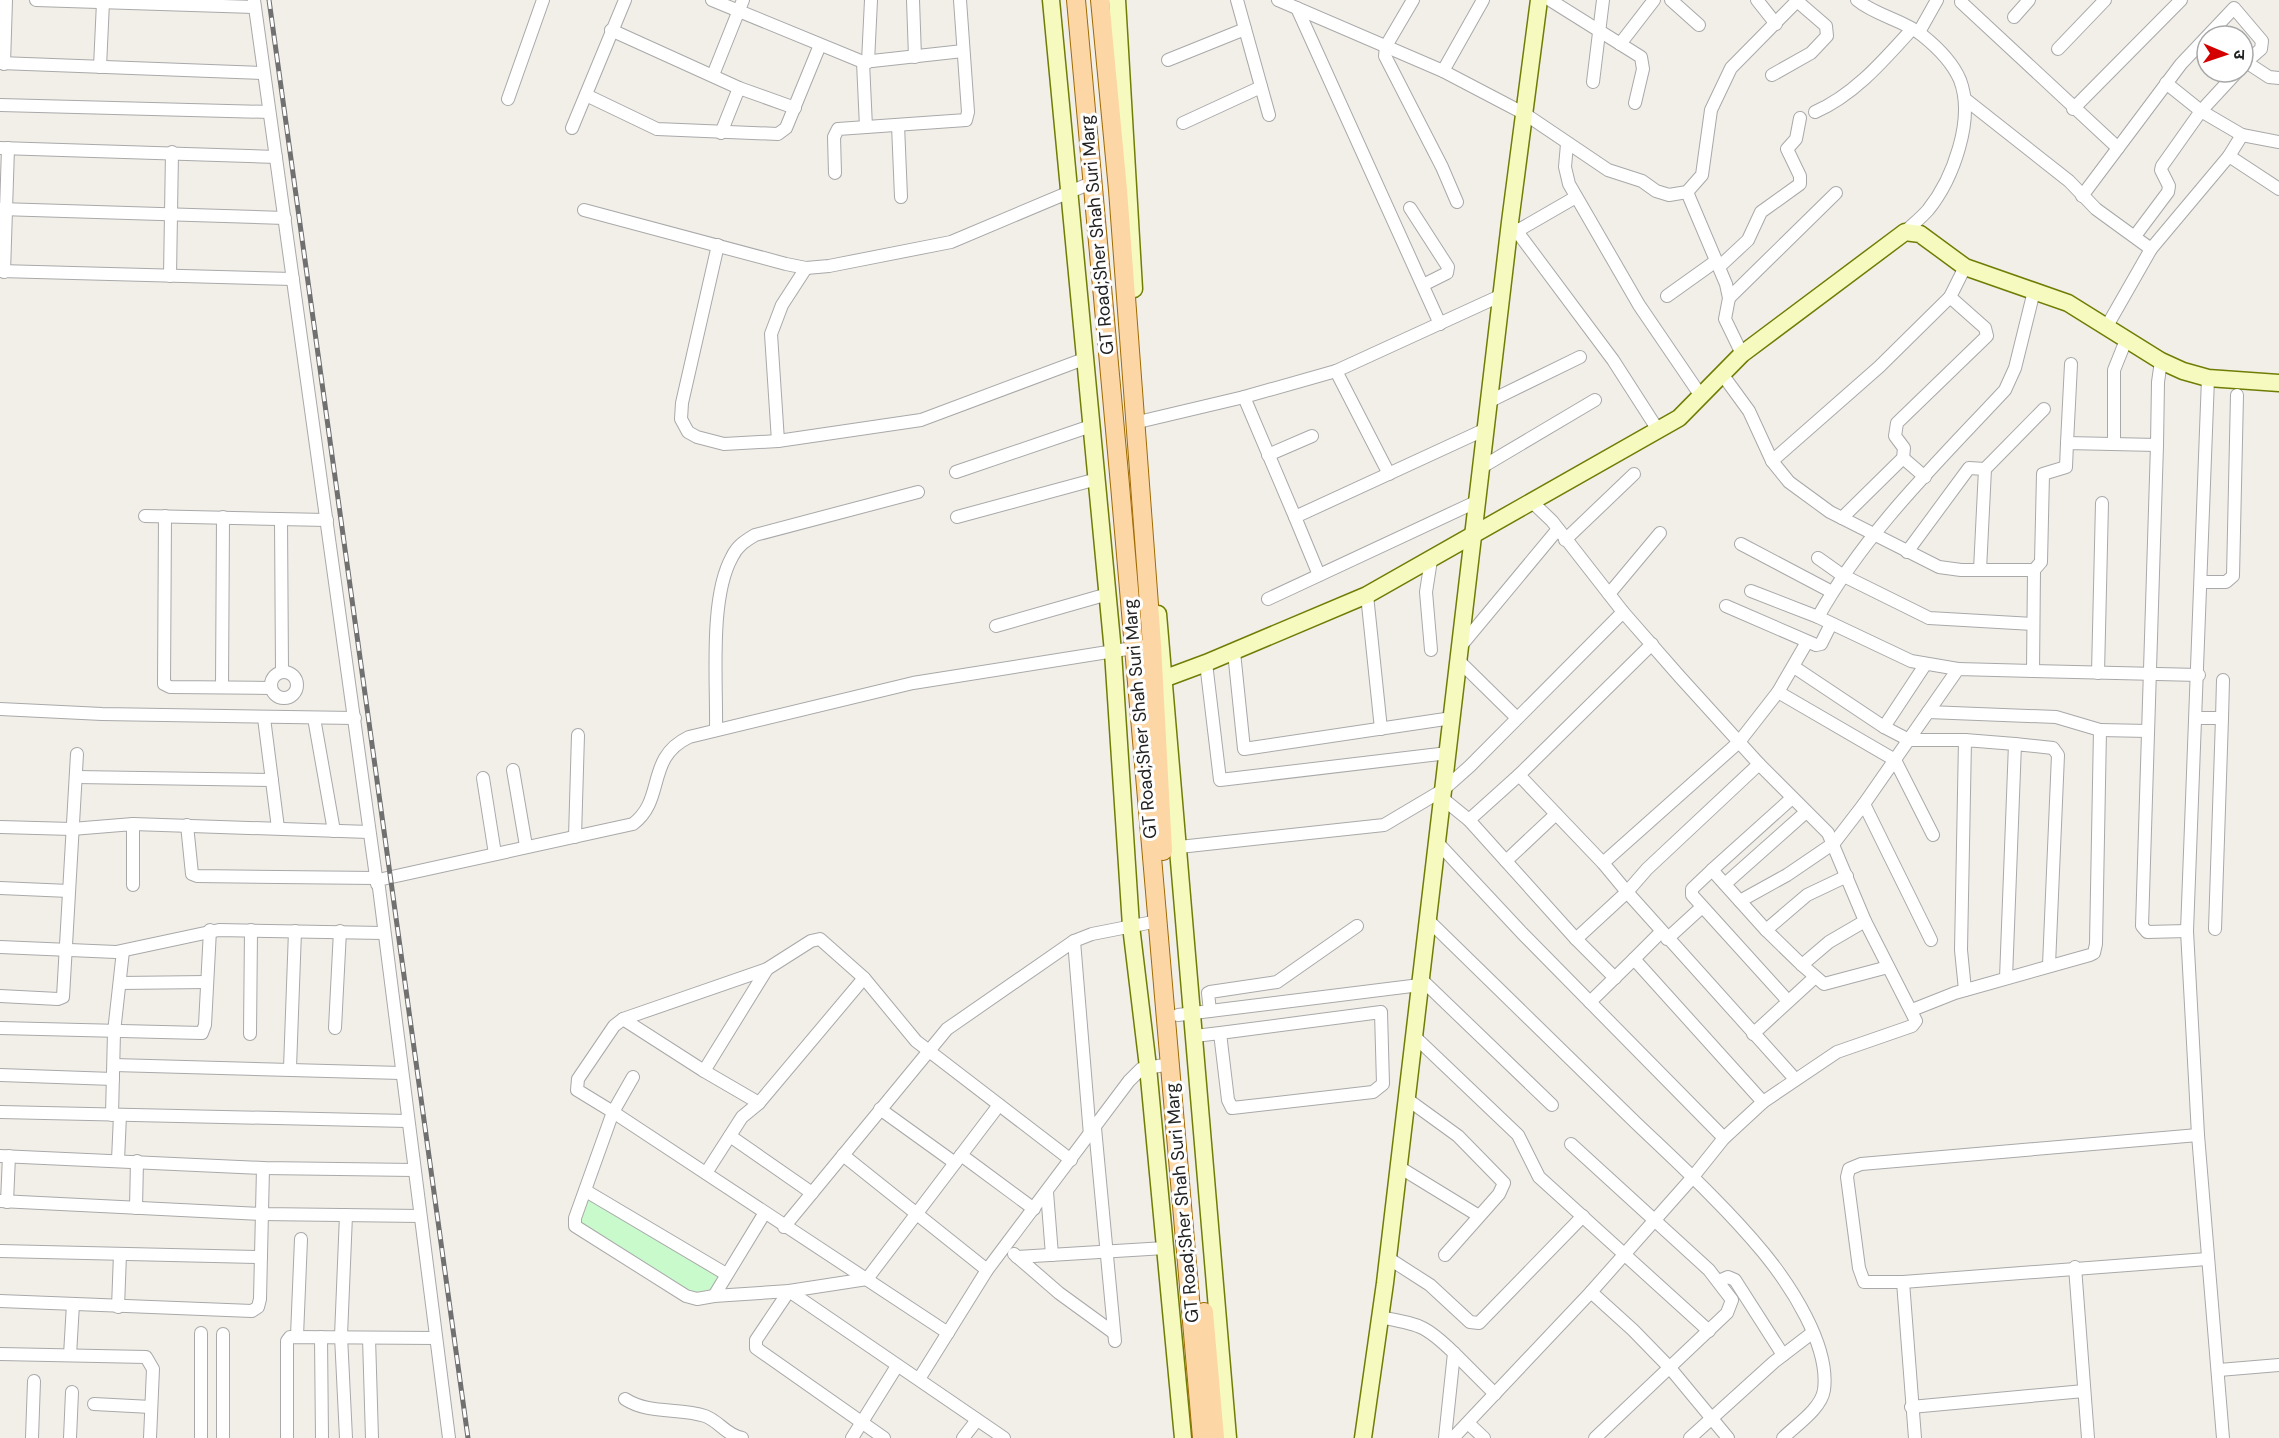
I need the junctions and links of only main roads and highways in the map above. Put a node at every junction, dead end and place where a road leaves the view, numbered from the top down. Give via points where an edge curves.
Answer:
1 (1076, 0) edge
2 (1100, 0) edge
3 (1143, 647) junction
4 (1152, 681) junction
5 (1202, 1438) edge
6 (1215, 1438) edge

1 - 3 main road, GT Road;Sher Shah Suri Marg via 1091,183
2 - 3 main road, GT Road;Sher Shah Suri Marg via 1138,422
3 - 4 main road, GT Road;Sher Shah Suri Marg
4 - 5 main road, GT Road;Sher Shah Suri Marg via 1158,921
4 - 6 main road, GT Road;Sher Shah Suri Marg via 1185,1014

